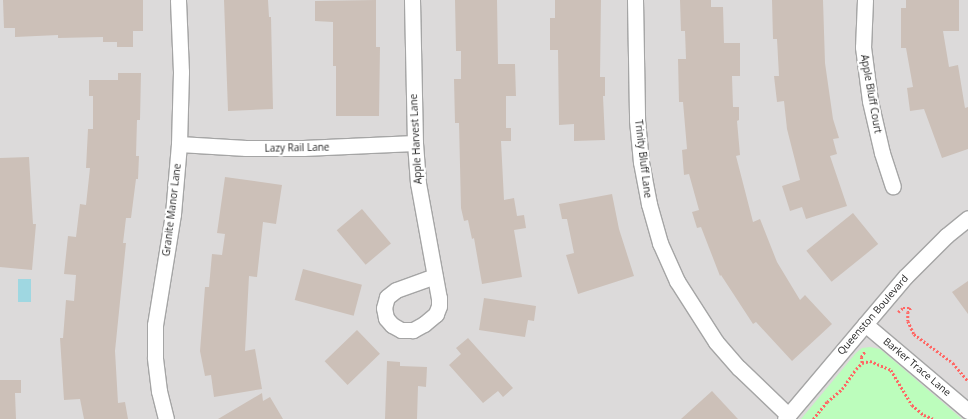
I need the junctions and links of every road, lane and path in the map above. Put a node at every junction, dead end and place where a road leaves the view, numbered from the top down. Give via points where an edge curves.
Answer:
1 (178, 0) edge
2 (412, 0) edge
3 (635, 0) edge
4 (865, 0) edge
5 (415, 143) junction
6 (179, 144) junction
7 (893, 186) dead end
8 (968, 218) edge
9 (435, 276) dead end
10 (897, 313) dead end
11 (865, 324) junction
12 (869, 347) dead end
13 (862, 363) junction
14 (968, 381) edge
15 (968, 411) edge
16 (786, 417) edge
17 (166, 419) edge
18 (813, 419) edge
19 (934, 419) edge

1 - 6 street, Granite Manor Lane via 181,72
2 - 5 street, Apple Harvest Lane
3 - 16 street, Trinity Bluff Lane via 637,120 641,162 648,204 660,243 676,281 716,342
4 - 7 street, Apple Bluff Court via 863,47 869,94
5 - 6 street, Lazy Rail Lane via 303,148
5 - 9 street, Apple Harvest Lane via 418,184
6 - 17 street, Granite Manor Lane via 173,214 156,325 158,377
8 - 11 street, Queenston Boulevard via 906,276
10 - 14 path via 903,308 911,308 908,312 908,321 914,334 953,363
11 - 15 street, Barker Trace Lane
11 - 16 street, Queenston Boulevard
12 - 13 path via 862,356
13 - 18 path via 842,389
13 - 19 path via 875,362 891,370 912,404 924,415

